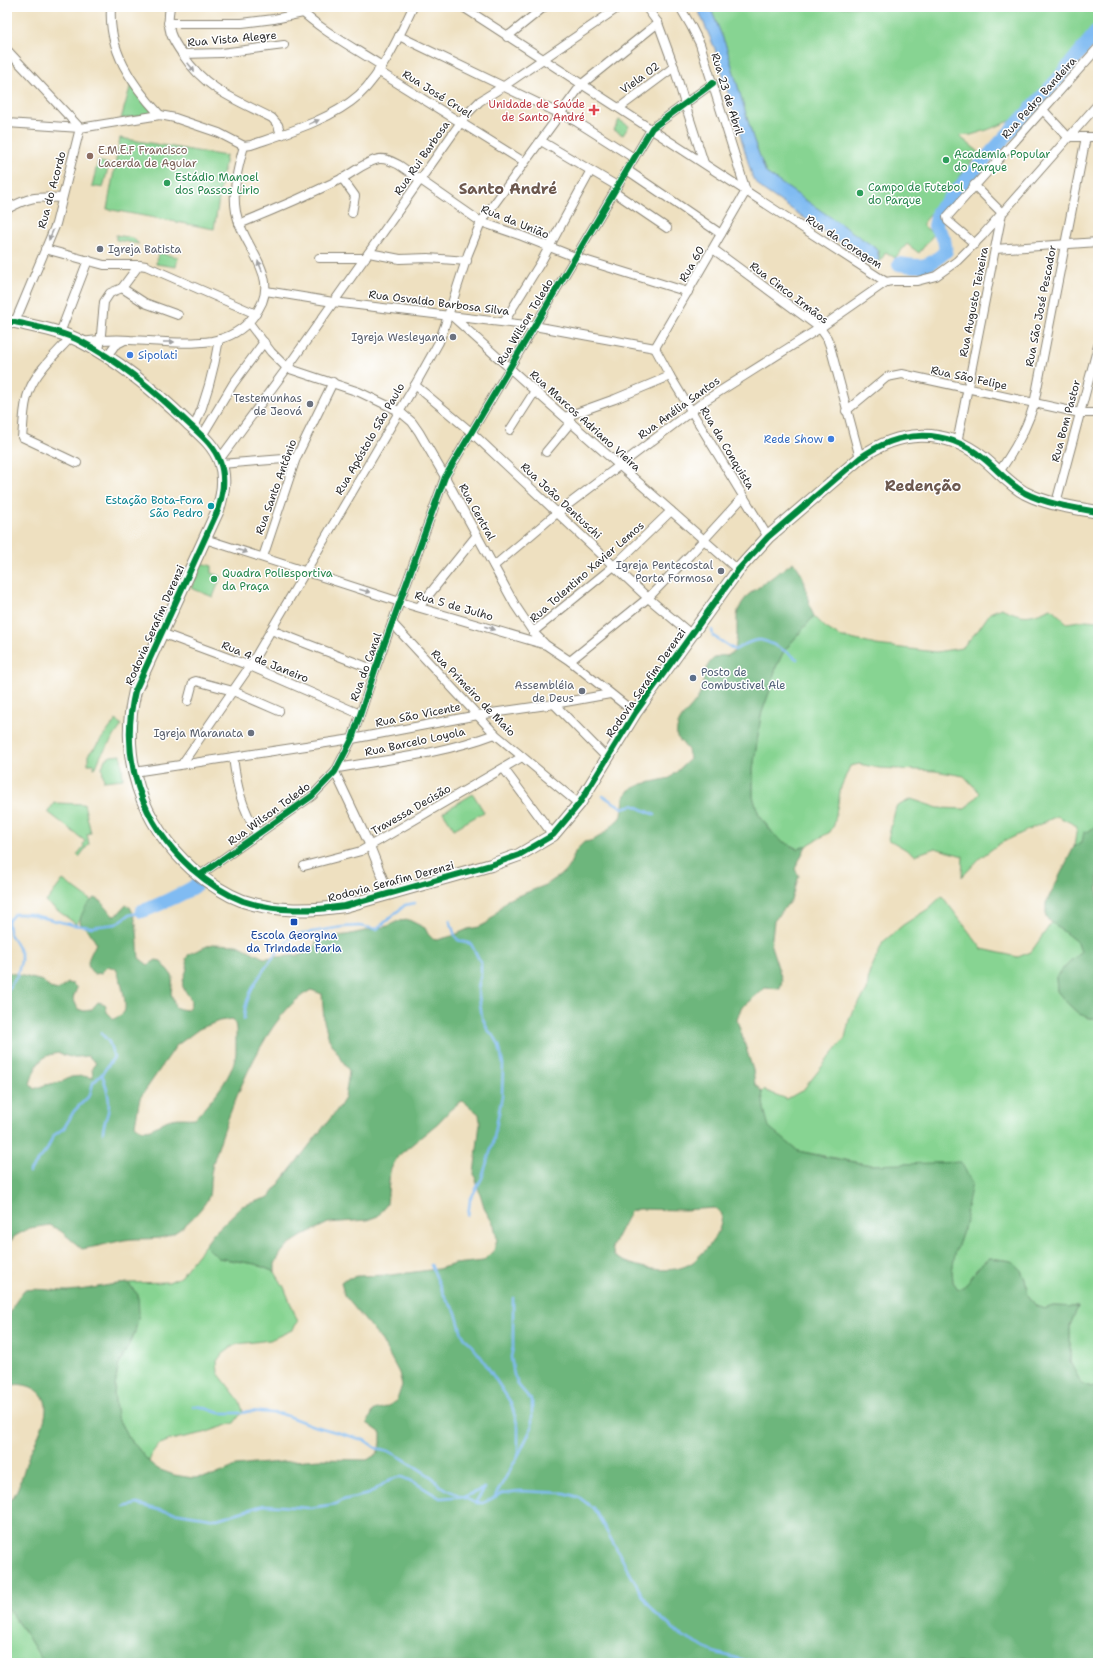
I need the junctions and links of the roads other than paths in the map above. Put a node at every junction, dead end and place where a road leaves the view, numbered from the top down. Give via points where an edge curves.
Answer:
1 (111, 7) edge
2 (170, 7) edge
3 (413, 7) edge
4 (463, 7) edge
5 (544, 7) edge
6 (619, 7) edge
7 (646, 7) edge
8 (680, 7) edge
9 (300, 10) edge
10 (168, 23) junction
11 (658, 23) junction
12 (400, 36) junction
13 (507, 36) junction
14 (284, 46) dead end
15 (1098, 48) edge
16 (7, 50) edge
17 (182, 54) junction
18 (542, 59) junction
19 (674, 66) junction
20 (380, 68) junction
21 (713, 83) junction
22 (582, 84) junction
23 (504, 86) junction
24 (685, 104) junction
25 (1098, 104) edge
26 (618, 108) junction
27 (1043, 110) junction
28 (560, 113) junction
29 (160, 115) junction
30 (461, 122) junction
31 (7, 123) edge
32 (80, 128) junction
33 (652, 128) junction
34 (281, 135) junction
35 (1068, 137) junction
36 (1086, 137) junction
37 (1098, 137) edge
38 (541, 141) junction
39 (244, 146) junction
40 (634, 158) junction
41 (524, 162) junction
42 (704, 163) junction
43 (627, 170) junction
44 (590, 172) junction
45 (342, 178) junction
46 (420, 180) junction
47 (974, 185) junction
48 (616, 189) junction
49 (746, 191) junction
50 (62, 198) junction
51 (7, 209) edge
52 (352, 213) dead end
53 (1002, 213) junction
54 (481, 222) junction
55 (239, 224) junction
56 (667, 228) dead end
57 (985, 232) junction
58 (721, 234) junction
59 (1098, 242) edge
60 (974, 244) junction
61 (1064, 244) junction
62 (549, 247) junction
63 (996, 247) junction
64 (45, 249) junction
65 (713, 249) junction
66 (367, 256) junction
67 (575, 257) junction
68 (319, 258) dead end
69 (88, 260) junction
70 (467, 261) junction
71 (139, 265) junction
72 (886, 282) junction
73 (122, 288) junction
74 (266, 291) junction
75 (688, 292) junction
76 (333, 302) junction
77 (256, 314) junction
78 (178, 315) dead end
79 (450, 316) junction
80 (11, 322) edge
81 (504, 322) junction
82 (249, 323) junction
83 (534, 326) junction
84 (820, 328) junction
85 (71, 337) junction
86 (219, 339) junction
87 (130, 340) junction
88 (264, 342) junction
89 (656, 348) junction
90 (1098, 348) edge
91 (102, 349) junction
92 (287, 368) junction
93 (509, 368) junction
94 (670, 376) junction
95 (333, 382) junction
96 (415, 385) junction
97 (968, 388) junction
98 (534, 391) junction
99 (1034, 404) junction
100 (399, 411) junction
101 (692, 411) junction
102 (846, 411) junction
103 (1080, 413) junction
104 (1098, 413) edge
105 (568, 419) junction
106 (510, 430) dead end
107 (198, 432) junction
108 (471, 432) junction
109 (957, 443) junction
110 (546, 452) dead end
111 (296, 458) junction
112 (860, 458) junction
113 (220, 462) junction
114 (77, 463) dead end
115 (619, 465) junction
116 (999, 472) junction
117 (445, 477) junction
118 (744, 497) junction
119 (1056, 503) junction
120 (671, 511) junction
121 (1098, 512) edge
122 (557, 513) junction
123 (477, 534) junction
124 (768, 537) junction
125 (204, 539) junction
126 (704, 541) junction
127 (263, 557) junction
128 (494, 566) junction
129 (614, 566) junction
130 (738, 570) junction
131 (306, 572) junction
132 (648, 598) junction
133 (400, 602) junction
134 (419, 607) junction
135 (392, 623) junction
136 (271, 630) junction
137 (534, 632) junction
138 (161, 633) junction
139 (691, 634) junction
140 (546, 645) junction
141 (570, 661) junction
142 (250, 666) junction
143 (375, 670) junction
144 (233, 692) junction
145 (610, 694) junction
146 (188, 702) dead end
147 (554, 704) junction
148 (279, 711) dead end
149 (635, 713) junction
150 (360, 714) junction
151 (478, 715) junction
152 (495, 734) junction
153 (352, 739) junction
154 (233, 756) junction
155 (522, 757) junction
156 (607, 758) junction
157 (182, 764) junction
158 (504, 769) junction
159 (337, 770) junction
160 (134, 772) junction
161 (579, 804) junction
162 (258, 835) junction
163 (553, 835) junction
164 (370, 846) junction
165 (304, 866) dead end
166 (200, 876) junction
167 (389, 894) junction

1 - 29 street via 112,36 123,66
2 - 10 street
3 - 12 street
4 - 13 street
5 - 13 street
6 - 18 street, Rua Rui Barbosa
7 - 11 street
8 - 21 street, Rua 23 de Abril via 700,44
9 - 10 street via 274,20 242,23
9 - 20 street, Rua José Cruel
10 - 17 street via 170,34
11 - 19 street
11 - 22 street, Rua Apóstolo São Paulo
12 - 20 street
12 - 23 street
13 - 18 street
14 - 17 street, Rua Vista Alegre via 221,53
15 - 27 street, Rua Pedro Bandeira
16 - 32 street
17 -> 34 street via 197,75 215,89 275,120
18 - 22 street, Rua da Coragem
18 - 23 street, Rua Rui Barbosa
19 - 24 street
19 - 26 street, Viela 02
20 - 30 street, Rua José Cruel
34 -> 20 street via 319,120 344,106 359,95
21 - 24 street, Rua Wilson Toledo
21 - 49 street, Rua 23 de Abril
22 - 26 street, Rua da Coragem
22 - 28 street, Rua Apóstolo São Paulo
23 - 28 street
23 - 30 street, Rua Rui Barbosa via 480,101
24 - 33 street, Rua Wilson Toledo
24 - 42 street
25 - 35 street, Rua da Coragem
26 - 33 street, Rua da Coragem
27 - 35 street
27 - 47 street, Rua Pedro Bandeira
28 - 38 street, Rua Apóstolo São Paulo
28 - 40 street
29 - 32 street
29 - 39 street via 219,133
30 - 41 street, Rua José Cruel
30 - 46 street, Rua Rui Barbosa
31 - 32 street
32 - 50 street, Rua do Acordo
33 - 40 street, Rua Wilson Toledo
33 - 42 street, Rua da Coragem
34 - 39 street
35 - 36 street
35 - 53 street, Rua da Coragem
36 - 37 street
36 - 61 street, Rua São José Pescador
38 - 41 street, Rua Apóstolo São Paulo
38 - 44 street
39 - 55 street via 236,179 235,202
40 - 43 street, Rua Wilson Toledo
41 - 54 street, Rua Apóstolo São Paulo
42 - 49 street, Rua da Coragem
43 - 48 street, Rua Wilson Toledo
43 - 58 street
44 - 48 street
44 - 62 street
45 - 46 street, Rua da União via 384,158
45 - 52 street via 355,196
45 - 55 street, Rua da União via 289,204
46 - 54 street, Rua da União
46 - 66 street, Rua Rui Barbosa
47 - 53 street
47 - 60 street, Rua Pedro Bandeira via 947,217 948,221
48 - 56 street
48 - 67 street, Rua Wilson Toledo
49 - 58 street, Rua 60
49 - 72 street, Rua da Coragem
50 - 51 street via 34,197
50 -> 64 street, Rua do Acordo via 56,224
53 - 57 street, Rua da Coragem
53 - 63 street, Rua Augusto Teixeira
54 - 62 street, Rua da União
54 - 70 street, Rua Apóstolo São Paulo
74 -> 55 street via 265,279
57 - 60 street, Rua da Coragem
57 - 63 street via 994,237
58 - 65 street, Rua 60
59 - 61 street
60 - 72 street, Rua da Coragem via 957,261 936,276 917,281
61 - 63 street
61 - 99 street, Rua São José Pescador
62 - 67 street, Rua da União
62 - 81 street
63 - 97 street, Rua Augusto Teixeira
64 - 69 street
64 - 80 street, Rua do Acordo
65 - 75 street, Rua 60
65 - 84 street, Rua Cinco Irmãos
66 - 68 street
66 - 70 street
66 - 76 street, Rua Rui Barbosa
67 - 75 street, Rua da União
67 - 83 street, Rua Wilson Toledo
69 - 71 street via 104,265
69 - 85 street
70 - 79 street, Rua Apóstolo São Paulo
71 - 73 street
71 - 77 street via 185,282
72 - 84 street, Rua Anélia Santos
73 - 78 street via 145,303
73 - 91 street via 110,293 104,302 101,317
74 - 76 street, Rua Osvaldo Barbosa Silva
74 - 77 street
75 - 89 street, Rua 60
76 - 79 street, Rua Osvaldo Barbosa Silva
76 - 92 street, Rua Rui Barbosa
77 - 82 street
79 - 81 street, Rua Osvaldo Barbosa Silva
79 - 93 street, Rua Marcos Adriano Vieira
79 - 96 street, Rua Apóstolo São Paulo
80 - 85 main road, Rodovia Serafim Derenzi
81 - 83 street, Rua Osvaldo Barbosa Silva
82 - 86 street
82 - 88 street
83 - 89 street, Rua Osvaldo Barbosa Silva
83 - 93 street, Rua Wilson Toledo
84 - 101 street, Rua Anélia Santos
84 - 102 street, Rua Cinco Irmãos via 830,346
85 - 91 main road, Rodovia Serafim Derenzi
85 - 114 street via 40,372 29,391 22,437
87 -> 86 street via 188,342
86 - 107 street
87 - 91 street
87 - 91 street
88 - 92 street
88 - 107 street
89 - 94 street, Rua da Conquista
90 - 103 street, Rua Bom Pastor
91 - 107 main road, Rodovia Serafim Derenzi
92 - 95 street, Rua Central
92 - 113 street, Rua Rui Barbosa
93 - 98 street, Rua Marcos Adriano Vieira
93 - 108 street, Rua Wilson Toledo
94 - 101 street, Rua da Conquista
94 - 105 street
95 - 100 street, Rua Central
95 - 111 street, Rua Santo Antônio
96 - 100 street, Rua Apóstolo São Paulo
96 - 108 street, Rua João Dentuschi
97 - 99 street, Rua São Felipe
97 - 102 street, Rua São Felipe via 902,374 893,375 881,381
97 - 109 street, Rua Augusto Teixeira
98 - 105 street, Rua Marcos Adriano Vieira
98 - 106 street
99 - 103 street, Rua São Felipe
99 - 116 street, Rua São José Pescador via 1017,445
100 - 117 street, Rua Central via 419,432
100 - 131 street, Rua Apóstolo São Paulo
101 - 115 street, Rua Anélia Santos
101 - 118 street, Rua da Conquista
102 - 112 street, Rua Cinco Irmãos
103 - 104 street, Rua São Felipe
103 - 119 street, Rua Bom Pastor
105 - 110 street
105 - 115 street, Rua Marcos Adriano Vieira
107 - 113 main road, Rodovia Serafim Derenzi via 214,450
108 - 117 street, Rua Wilson Toledo
108 - 122 street, Rua João Dentuschi
109 - 112 main road, Rodovia Serafim Derenzi via 928,436 910,436 876,447
109 - 116 main road, Rodovia Serafim Derenzi via 977,454
111 - 113 street
111 - 127 street, Rua Santo Antônio
112 - 124 main road, Rodovia Serafim Derenzi
113 - 125 main road, Rodovia Serafim Derenzi via 223,489 218,510
115 - 120 street, Rua Marcos Adriano Vieira
115 - 122 street, Rua Anélia Santos
116 - 119 main road, Rodovia Serafim Derenzi via 1025,493
117 - 123 street, Rua Central
117 - 133 street, Rua Wilson Toledo
118 - 124 street, Rua da Conquista
118 - 126 street
119 - 121 main road, Rodovia Serafim Derenzi
120 - 126 street, Rua Marcos Adriano Vieira
120 - 129 street, Rua Tolentino Xavier Lemos
122 - 128 street, Rua Anélia Santos
122 - 129 street, Rua João Dentuschi
123 - 128 street, Rua Central
123 - 134 street
124 - 130 main road, Rodovia Serafim Derenzi
125 -> 127 street, Rua 5 de Julho
125 - 138 main road, Rodovia Serafim Derenzi
126 - 130 street, Rua Marcos Adriano Vieira
126 - 132 street
127 - 131 street, Rua 5 de Julho
128 - 137 street, Rua Central via 515,605
129 - 132 street, Rua João Dentuschi
129 - 137 street, Rua Tolentino Xavier Lemos
130 - 139 main road, Rodovia Serafim Derenzi
131 -> 133 street, Rua 5 de Julho
131 - 136 street, Rua Apóstolo São Paulo
132 - 139 street, Rua João Dentuschi
132 - 141 street
133 - 134 street, Rua 5 de Julho
133 - 135 street, Rua do Canal
134 -> 140 street, Rua 5 de Julho
135 - 143 street, Rua do Canal
135 - 151 street, Rua Primeiro de Maio
136 - 142 street, Rua Apóstolo São Paulo
136 - 143 street
137 - 140 street, Rua Central
138 - 142 street, Rua 4 de Janeiro
138 - 160 main road, Rodovia Serafim Derenzi via 132,703 129,732
139 - 149 main road, Rodovia Serafim Derenzi
140 - 141 street, Rua 5 de Julho
141 - 145 street, Rua 5 de Julho
142 - 144 street
142 - 150 street, Rua 4 de Janeiro
143 - 150 street, Rua do Canal
144 - 146 street via 195,681
144 - 148 street
144 - 157 street
145 - 147 street, Rua São Vicente
145 - 149 street, Rua 5 de Julho
147 - 151 street, Rua São Vicente
147 - 156 street
149 - 156 main road, Rodovia Serafim Derenzi
150 - 153 street, Rua do Canal
151 - 152 street, Rua Primeiro de Maio
151 - 153 street, Rua São Vicente
152 - 155 street, Rua Primeiro de Maio
152 - 159 street, Rua Barcelo Loyola via 438,750
153 - 154 street, Rua São Vicente
153 - 159 street, Rua Wilson Toledo
154 - 157 street, Rua São Vicente
154 - 162 street via 241,800
155 - 158 street, Travessa Decisão
155 - 161 street, Rua Primeiro de Maio
156 - 161 main road, Rodovia Serafim Derenzi
157 - 160 street, Rua São Vicente
158 - 163 street
158 - 164 street, Travessa Decisão
159 - 162 street, Rua Wilson Toledo via 312,796
159 - 164 street
160 - 166 main road, Rodovia Serafim Derenzi via 140,794 154,824 179,857
161 - 163 main road, Rodovia Serafim Derenzi
162 - 166 street, Rua Wilson Toledo
163 - 167 main road, Rodovia Serafim Derenzi via 519,855
164 - 165 street, Travessa Decisão via 356,853
164 - 167 street
166 - 167 main road, Rodovia Serafim Derenzi via 243,901 270,908 321,910

